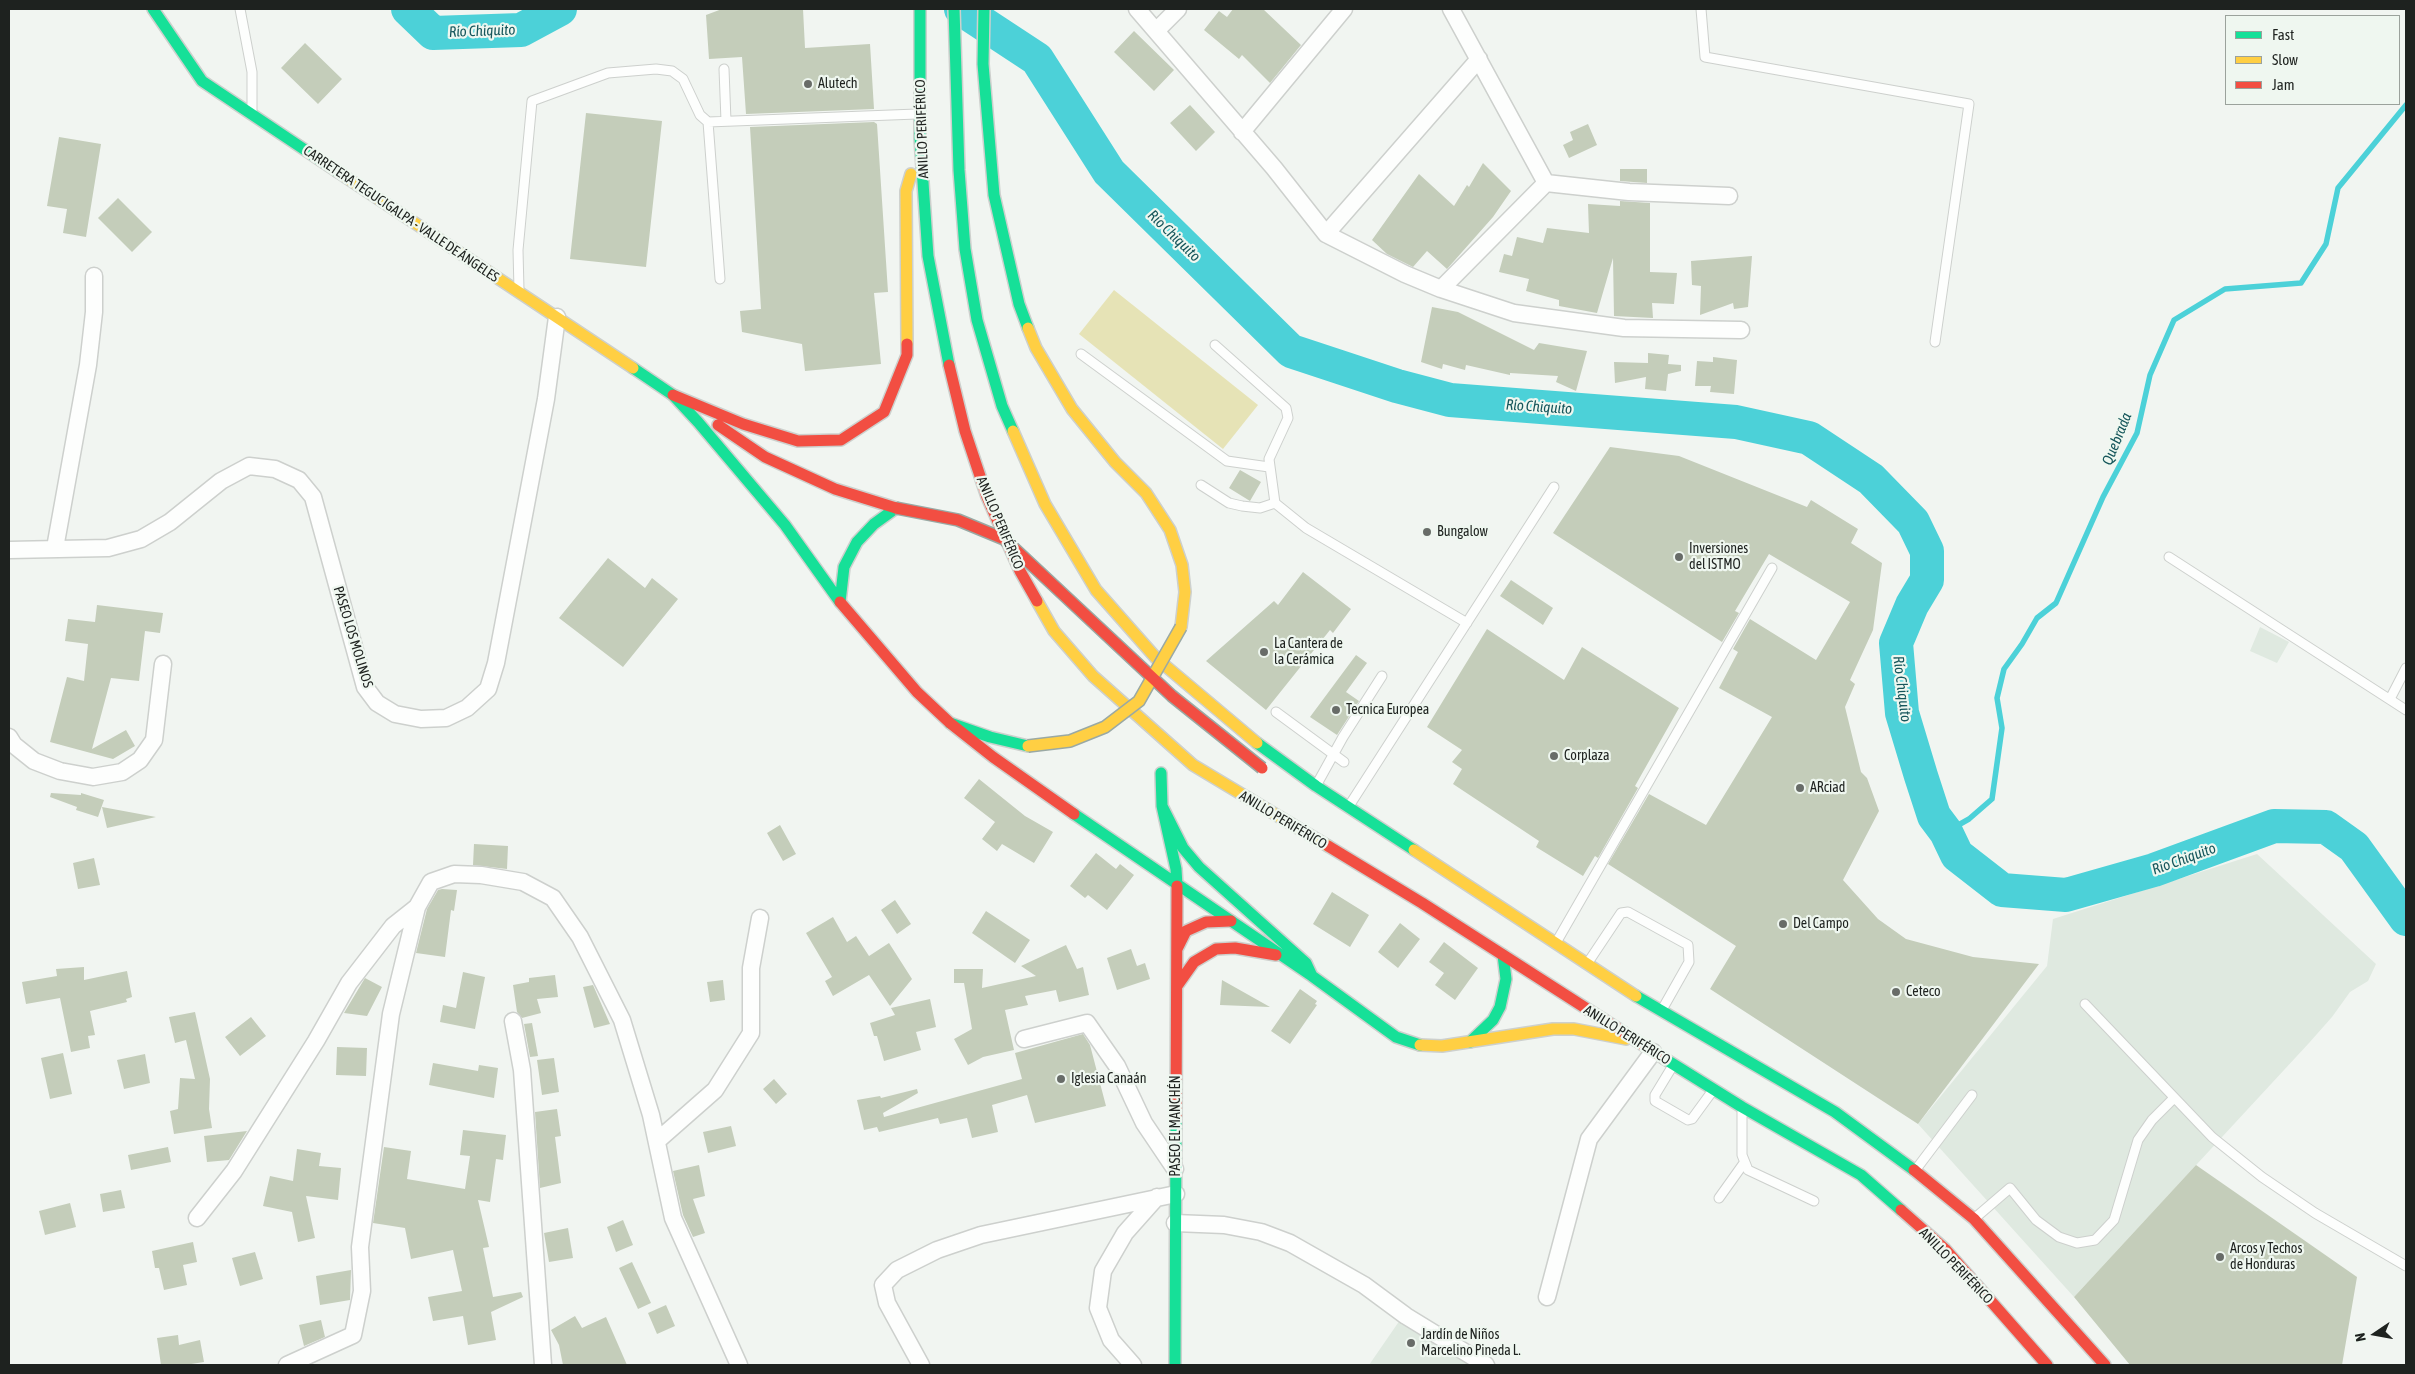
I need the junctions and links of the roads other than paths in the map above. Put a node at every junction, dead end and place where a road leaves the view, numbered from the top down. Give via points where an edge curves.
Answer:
1 (153, 9) edge
2 (240, 9) edge
3 (920, 9) edge
4 (954, 9) edge
5 (984, 9) edge
6 (1137, 9) edge
7 (1178, 9) edge
8 (1344, 9) edge
9 (1451, 9) edge
10 (1701, 9) edge
11 (1156, 31) junction
12 (1479, 59) junction
13 (724, 69) dead end
14 (920, 114) junction
15 (252, 115) junction
16 (726, 121) junction
17 (708, 122) junction
18 (1242, 132) junction
19 (920, 138) junction
20 (1546, 184) junction
21 (1729, 196) dead end
22 (1326, 234) junction
23 (94, 276) dead end
24 (720, 279) dead end
25 (1441, 289) junction
26 (519, 293) junction
27 (557, 317) junction
28 (1741, 330) dead end
29 (1935, 342) dead end
30 (1214, 345) dead end
31 (1081, 354) dead end
32 (673, 395) junction
33 (1269, 467) junction
34 (1201, 486) dead end
35 (1554, 487) dead end
36 (1274, 503) junction
37 (896, 508) junction
38 (55, 548) junction
39 (9, 550) edge
40 (2169, 557) dead end
41 (1772, 568) dead end
42 (840, 602) junction
43 (1467, 623) junction
44 (163, 664) dead end
45 (2406, 668) edge
46 (1382, 676) dead end
47 (2390, 698) junction
48 (2406, 710) edge
49 (1276, 712) dead end
50 (950, 723) junction
51 (9, 737) edge
52 (1333, 755) junction
53 (1344, 762) dead end
54 (1267, 771) dead end
55 (1161, 773) dead end
56 (1316, 786) junction
57 (1162, 806) junction
58 (1348, 808) junction
59 (1330, 809) dead end
60 (1410, 850) junction
61 (1177, 886) junction
62 (417, 907) junction
63 (760, 918) dead end
64 (1231, 921) junction
65 (1556, 943) junction
66 (1177, 949) junction
67 (1503, 954) junction
68 (1282, 956) junction
69 (1587, 964) junction
70 (1312, 976) junction
71 (1176, 986) junction
72 (2085, 1004) dead end
73 (1662, 1011) junction
74 (513, 1021) dead end
75 (1024, 1039) dead end
76 (1635, 1041) junction
77 (1470, 1042) junction
78 (1653, 1052) junction
79 (1673, 1064) junction
80 (1714, 1089) junction
81 (1972, 1095) dead end
82 (2174, 1098) junction
83 (1742, 1107) junction
84 (657, 1141) junction
85 (1744, 1163) junction
86 (1175, 1169) junction
87 (1915, 1170) junction
88 (1935, 1185) junction
89 (1176, 1194) junction
90 (1158, 1197) junction
91 (1718, 1198) dead end
92 (1814, 1201) dead end
93 (197, 1218) dead end
94 (1974, 1218) junction
95 (1176, 1223) junction
96 (1945, 1249) junction
97 (2406, 1266) edge
98 (1547, 1297) dead end
99 (287, 1365) edge
100 (543, 1365) edge
101 (739, 1365) edge
102 (921, 1365) edge
103 (1133, 1365) edge
104 (1175, 1365) edge
105 (1486, 1365) edge
106 (2047, 1365) edge
107 (2061, 1365) edge
108 (2092, 1365) edge
109 (2105, 1365) edge

1 - 15 main road, CARRETERA TEGUCIGALPA - VALLE DE ÁNGELES via 202,81
2 - 15 lane via 252,72
3 - 14 main road, ANILLO PERIFÉRICO
4 - 56 main road via 965,249 977,320 1002,406 1045,504 1096,590 1141,643 1243,733
5 - 50 main road, bridge via 982,64 994,195 1019,304 1036,348 1072,409 1115,462 1146,493 1170,530 1182,565 1185,592 1181,627 1139,701 1105,727 1070,741 1028,746
6 - 11 street
7 - 11 street
8 - 18 street
9 - 12 street
10 - 29 lane via 1705,57 1969,104
11 - 18 street
12 - 20 street
12 - 22 street
13 - 16 lane
14 - 16 lane
14 - 19 main road, ANILLO PERIFÉRICO
15 - 26 main road, CARRETERA TEGUCIGALPA - VALLE DE ÁNGELES
16 - 17 lane
17 - 24 lane
17 - 26 lane via 700,115 682,80 672,71 656,69 608,73 532,101 518,250
18 - 22 street
19 - 32 main road via 906,191 907,355 884,412 841,440 798,441 743,424
19 - 67 main road, ANILLO PERIFÉRICO via 928,256 965,431 987,497 1020,571 1054,631 1093,676 1193,765
20 - 21 street via 1629,192
20 - 25 street
22 - 25 street
23 - 38 street via 88,365
25 - 28 street via 1514,313 1615,327
26 - 27 main road, CARRETERA TEGUCIGALPA - VALLE DE ÁNGELES
27 - 32 main road, CARRETERA TEGUCIGALPA - VALLE DE ÁNGELES
27 - 38 street, PASEO LOS MOLINOS via 546,400 496,663 488,689 467,708 446,718 421,720 394,714 377,703 365,687 313,497 299,480 275,469 249,466 220,481 170,522 141,538 108,548
30 - 33 lane via 1286,408 1288,418 1269,459
31 - 33 lane via 1227,461
32 - 37 main road via 765,457 835,489
32 - 42 main road via 785,525
33 - 36 lane
34 - 36 lane via 1229,503 1260,508
35 - 43 lane
36 - 43 lane via 1306,528
37 - 42 main road via 857,542 844,566
37 - 54 main road, bridge via 958,520 1004,539 1172,696
38 - 39 street, PASEO LOS MOLINOS
40 - 47 lane
41 - 65 lane
42 - 50 main road via 897,670
43 - 58 lane
44 - 51 street via 154,740 140,760 122,772 93,777 60,771 34,761
45 - 47 lane
46 - 52 lane
47 - 48 lane
49 - 52 lane
50 - 61 main road via 993,757
52 - 53 lane
52 - 56 lane
55 - 57 main road
56 - 58 main road
57 - 61 main road, PASEO EL MANCHÉN
57 - 70 main road via 1182,848 1306,963
58 - 60 main road
59 - 60 main road
60 - 65 main road
61 - 64 main road
61 - 66 main road, PASEO EL MANCHÉN
62 - 84 street via 430,882 454,874 481,874 523,882 553,898 593,960 622,1020
62 - 93 street via 393,926 348,983 316,1041 234,1171
62 - 99 street via 391,1014 360,1247 362,1291 353,1335
63 - 84 street via 751,968 751,1033 715,1090
64 - 66 main road via 1206,922 1186,931
64 - 68 main road
65 - 69 main road
66 - 71 main road, PASEO EL MANCHÉN
67 - 76 main road, ANILLO PERIFÉRICO
67 - 77 main road via 1506,979 1500,1007 1493,1020
68 - 70 main road
68 - 71 main road via 1235,948 1216,949 1194,962
69 - 73 main road
69 - 73 lane via 1621,912 1628,912 1688,945 1689,962
70 - 77 main road via 1396,1037 1418,1045
71 - 86 main road, PASEO EL MANCHÉN
72 - 82 lane
73 - 87 main road via 1835,1112
74 - 100 street via 522,1070
75 - 86 street via 1087,1023 1116,1066 1144,1123
76 - 77 main road via 1598,1032 1560,1029
76 - 78 main road, ANILLO PERIFÉRICO
78 - 79 main road, ANILLO PERIFÉRICO
78 - 98 street via 1589,1140
79 - 80 main road, ANILLO PERIFÉRICO
79 - 80 lane via 1654,1097 1655,1101 1684,1120 1692,1119
80 - 83 main road, ANILLO PERIFÉRICO
81 - 87 lane
82 - 94 lane via 2138,1140 2114,1220 2095,1240 2077,1243 2059,1237 2036,1220 2010,1188
82 - 97 lane via 2212,1137 2262,1177 2315,1213
83 - 85 lane
83 - 96 main road, ANILLO PERIFÉRICO via 1861,1175
84 - 101 street via 673,1218
85 - 91 lane
85 - 92 lane via 1748,1170
86 - 89 main road, PASEO EL MANCHÉN
87 - 88 main road
88 - 94 main road
88 - 108 main road via 2005,1270
89 - 90 street
89 - 95 main road, PASEO EL MANCHÉN
90 - 102 street via 981,1235 937,1250 897,1270 884,1285 887,1303
90 - 103 street via 1125,1233 1103,1271 1098,1308 1111,1340
94 - 109 main road
95 - 104 main road, PASEO EL MANCHÉN
95 - 105 street via 1224,1225 1261,1232 1290,1243 1364,1285 1406,1316
96 - 106 main road, ANILLO PERIFÉRICO
96 - 107 main road via 1978,1270

